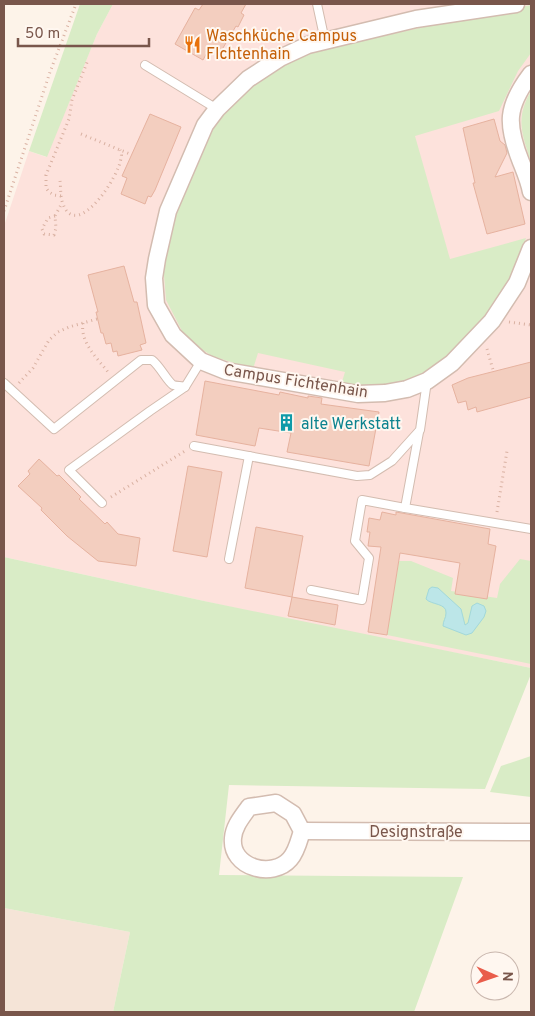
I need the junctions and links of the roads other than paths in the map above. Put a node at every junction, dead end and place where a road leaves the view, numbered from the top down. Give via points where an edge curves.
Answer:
1 (317, 4) edge
2 (516, 4) edge
3 (443, 9) edge
4 (325, 41) junction
5 (146, 65) dead end
6 (531, 74) edge
7 (217, 109) junction
8 (531, 192) edge
9 (531, 248) edge
10 (201, 360) junction
11 (426, 381) junction
12 (4, 384) edge
13 (185, 387) junction
14 (420, 430) junction
15 (194, 446) road end
16 (249, 456) junction
17 (102, 503) road end
18 (405, 508) junction
19 (531, 529) edge
20 (229, 560) dead end
21 (312, 590) dead end
22 (302, 830) junction
23 (531, 832) edge

1 - 4 lane
2 - 3 street, Campus Fichtenhain
3 - 4 street, Campus Fichtenhain via 416,19
4 - 7 street, Campus Fichtenhain via 280,58 248,79
5 - 7 lane
6 - 8 street via 518,91 510,116 514,145
7 - 10 street, Campus Fichtenhain via 205,125 168,211 154,278 156,305 173,335
9 - 11 street, Campus Fichtenhain via 517,282 492,321 452,363
10 - 11 street, Campus Fichtenhain via 226,372 358,394 385,394
10 - 13 lane
11 - 14 lane
12 - 13 lane via 54,429 141,360 152,360 173,385
13 - 17 lane via 69,470
14 - 16 lane via 392,461 370,475 357,476
14 - 18 lane
15 - 16 lane
16 - 20 lane
18 - 19 lane
18 - 21 lane via 362,500 355,541 369,558 362,600
22 - 22 street via 298,846 279,868 262,870 247,865 236,853 233,839 238,823 249,808 276,803 293,814
22 - 23 street, Designstraße

